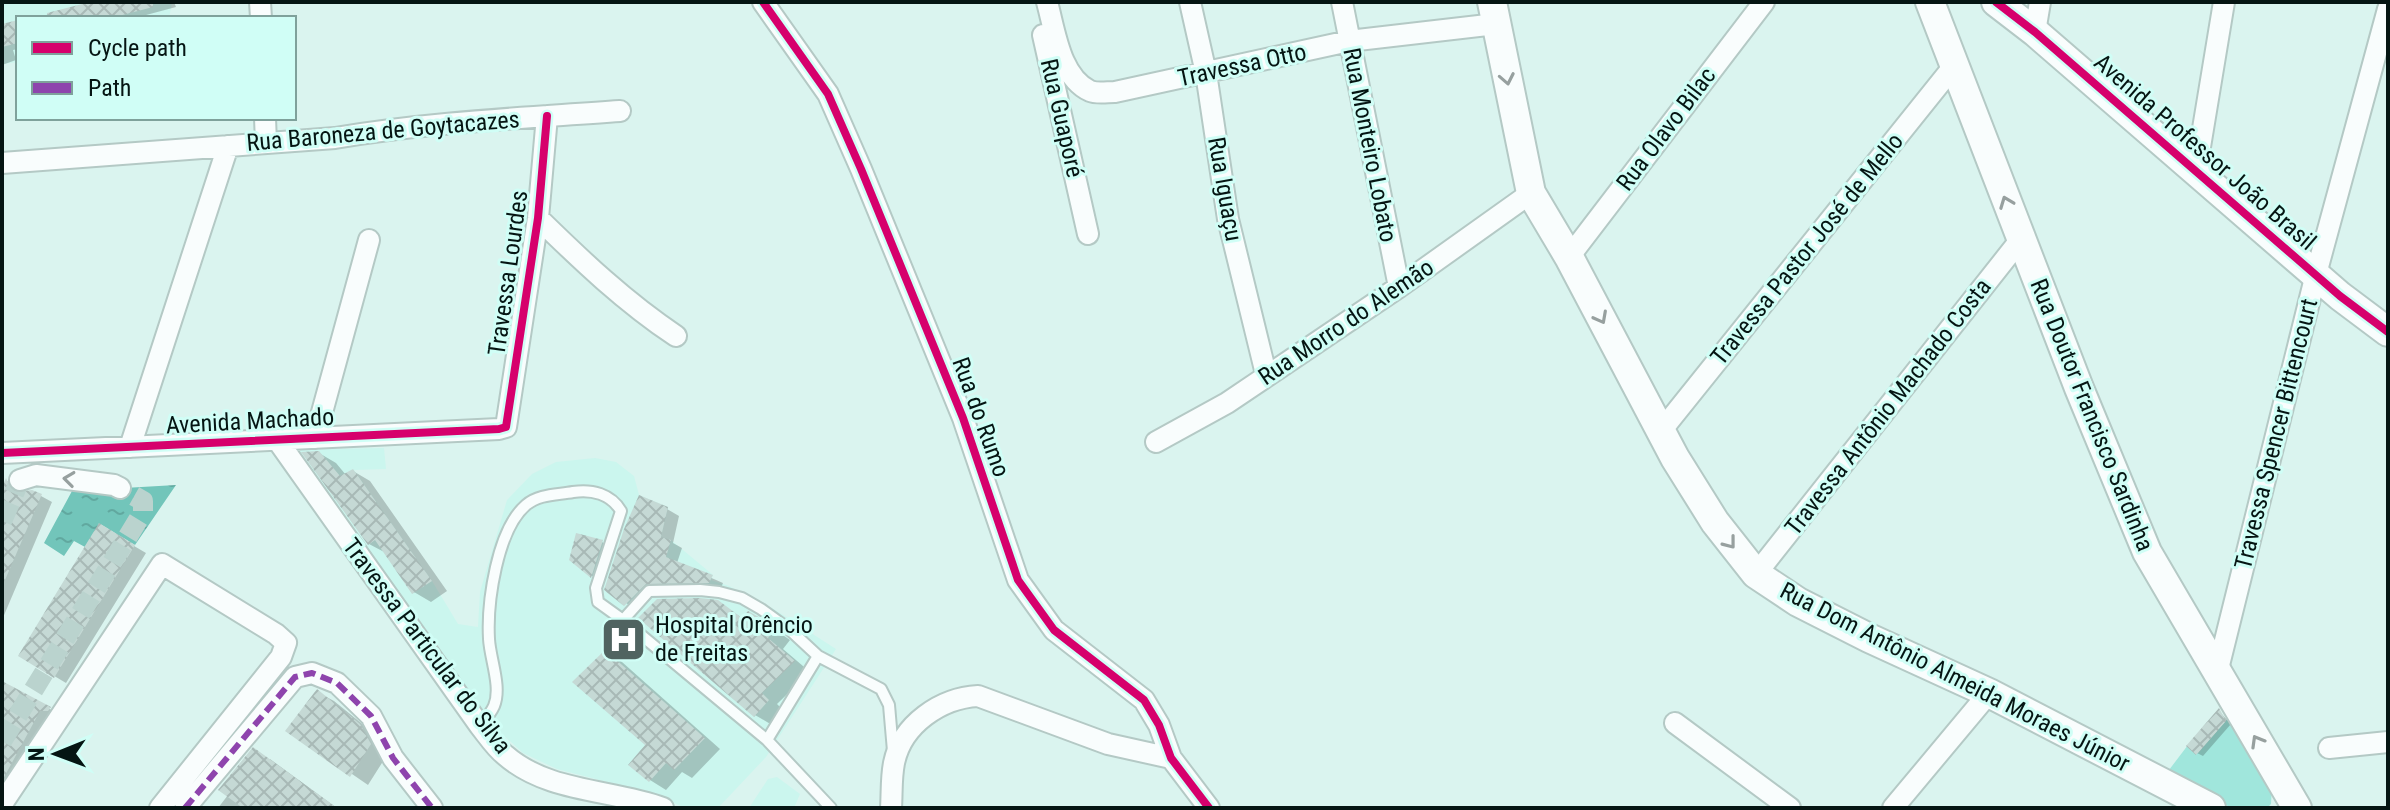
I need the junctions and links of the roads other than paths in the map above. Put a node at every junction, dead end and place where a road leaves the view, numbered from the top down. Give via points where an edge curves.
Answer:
1 (763, 2) edge
2 (1035, 2) edge
3 (1047, 2) edge
4 (1190, 2) edge
5 (1342, 2) edge
6 (1764, 2) edge
7 (1930, 2) edge
8 (1996, 2) edge
9 (2040, 2) edge
10 (2224, 2) edge
11 (2388, 9) edge
12 (1494, 13) edge
13 (2035, 32) junction
14 (1349, 41) junction
15 (1953, 67) junction
16 (1206, 73) junction
17 (620, 111) dead end
18 (547, 116) junction
19 (265, 120) edge
20 (266, 143) junction
21 (228, 146) junction
22 (2, 163) edge
23 (2196, 171) junction
24 (1531, 193) junction
25 (538, 218) junction
26 (1088, 234) dead end
27 (2021, 239) junction
28 (369, 240) dead end
29 (1569, 257) junction
30 (2316, 274) junction
31 (1399, 287) junction
32 (2388, 332) edge
33 (676, 336) dead end
34 (1266, 374) junction
35 (499, 429) joint
36 (1661, 431) junction
37 (315, 438) junction
38 (278, 441) junction
39 (1156, 442) dead end
40 (130, 447) junction
41 (35, 451) junction
42 (2, 453) edge
43 (25, 478) joint
44 (120, 488) tunnel mouth
45 (1756, 574) junction
46 (623, 620) junction
47 (818, 656) junction
48 (2217, 673) junction
49 (1989, 693) junction
50 (1675, 723) dead end
51 (480, 726) junction
52 (767, 740) junction
53 (2388, 742) edge
54 (2329, 748) dead end
55 (1171, 758) junction
56 (894, 762) junction
57 (2287, 802) edge
58 (2, 804) edge
59 (160, 808) edge
60 (185, 808) edge
61 (432, 808) edge
62 (663, 808) edge
63 (831, 808) edge
64 (891, 808) edge
65 (1209, 808) edge
66 (1790, 808) edge
67 (1893, 808) edge
68 (2211, 808) edge

1 - 55 street, Rua do Rumo via 828,94 963,418 1018,580 1054,630 1144,700
2 - 26 street, Rua Guaporé
3 - 16 street, Travessa Otto via 1070,71 1093,92
4 - 16 street, Rua Iguaçu
5 - 14 street, Rua Monteiro Lobato
6 - 29 street, Rua Olavo Bilac
7 - 15 main road, Rua Doutor Francisco Sardinha
8 - 13 main road, Avenida Professor João Brasil
9 - 13 street
10 - 23 street
11 - 30 street, Travessa Spencer Bittencourt
12 - 14 street, Travessa Otto
12 -> 24 main road, Rua Dom Antônio Almeida Moraes Júnior
13 - 23 main road, Avenida Professor João Brasil
14 - 16 street, Travessa Otto
14 - 31 street, Rua Monteiro Lobato
27 -> 15 main road, Rua Doutor Francisco Sardinha
15 - 36 street, Travessa Pastor José de Mello
16 - 34 street, Rua Iguaçu via 1228,219
17 - 18 street, Rua Baroneza de Goytacazes
18 - 20 street, Rua Baroneza de Goytacazes
18 - 25 street, Travessa Lourdes
19 - 20 street
20 - 21 street, Rua Baroneza de Goytacazes
21 - 22 street, Rua Baroneza de Goytacazes
21 - 40 street
23 - 30 main road, Avenida Professor João Brasil
24 - 29 main road, Rua Dom Antônio Almeida Moraes Júnior
24 - 31 street, Rua Morro do Alemão
25 - 33 street via 640,313
25 - 35 street, Travessa Lourdes via 506,427
27 - 45 street, Travessa Antônio Machado Costa
27 - 48 main road, Rua Doutor Francisco Sardinha via 2147,552
28 - 37 street
29 -> 36 main road, Rua Dom Antônio Almeida Moraes Júnior
30 - 32 main road, Avenida Professor João Brasil
30 - 48 street, Travessa Spencer Bittencourt
31 - 34 street, Rua Morro do Alemão
34 - 39 street, Rua Morro do Alemão via 1227,403
35 - 37 street, Avenida Machado
36 -> 45 main road, Rua Dom Antônio Almeida Moraes Júnior via 1715,522
37 - 38 street, Avenida Machado
38 - 40 street, Avenida Machado
38 - 51 street, Travessa Particular do Silva
40 - 41 street, Avenida Machado
41 - 42 street, Avenida Machado
41 - 43 lane
44 -> 43 street
45 - 49 main road, Rua Dom Antônio Almeida Moraes Júnior via 1798,602
46 - 47 lane via 649,591 719,592 761,609
46 - 51 lane via 595,595 621,511 617,505 598,493 581,491 546,495 527,504 502,547 490,595 495,704
46 - 52 lane
47 - 52 lane
47 - 56 lane via 857,674 887,697
57 -> 48 main road, Rua Doutor Francisco Sardinha
49 - 67 street
49 - 68 main road, Rua Dom Antônio Almeida Moraes Júnior
50 - 66 street
51 - 62 street, Travessa Particular do Silva via 507,757 546,779
52 - 63 lane
53 - 54 street
55 - 56 street via 1108,744 978,696 961,697 927,714 911,730
55 - 65 street, Rua do Rumo
56 - 64 street
58 - 59 street via 162,564 286,643 281,657
60 - 61 street via 295,677 312,673 337,683 371,716 393,758

